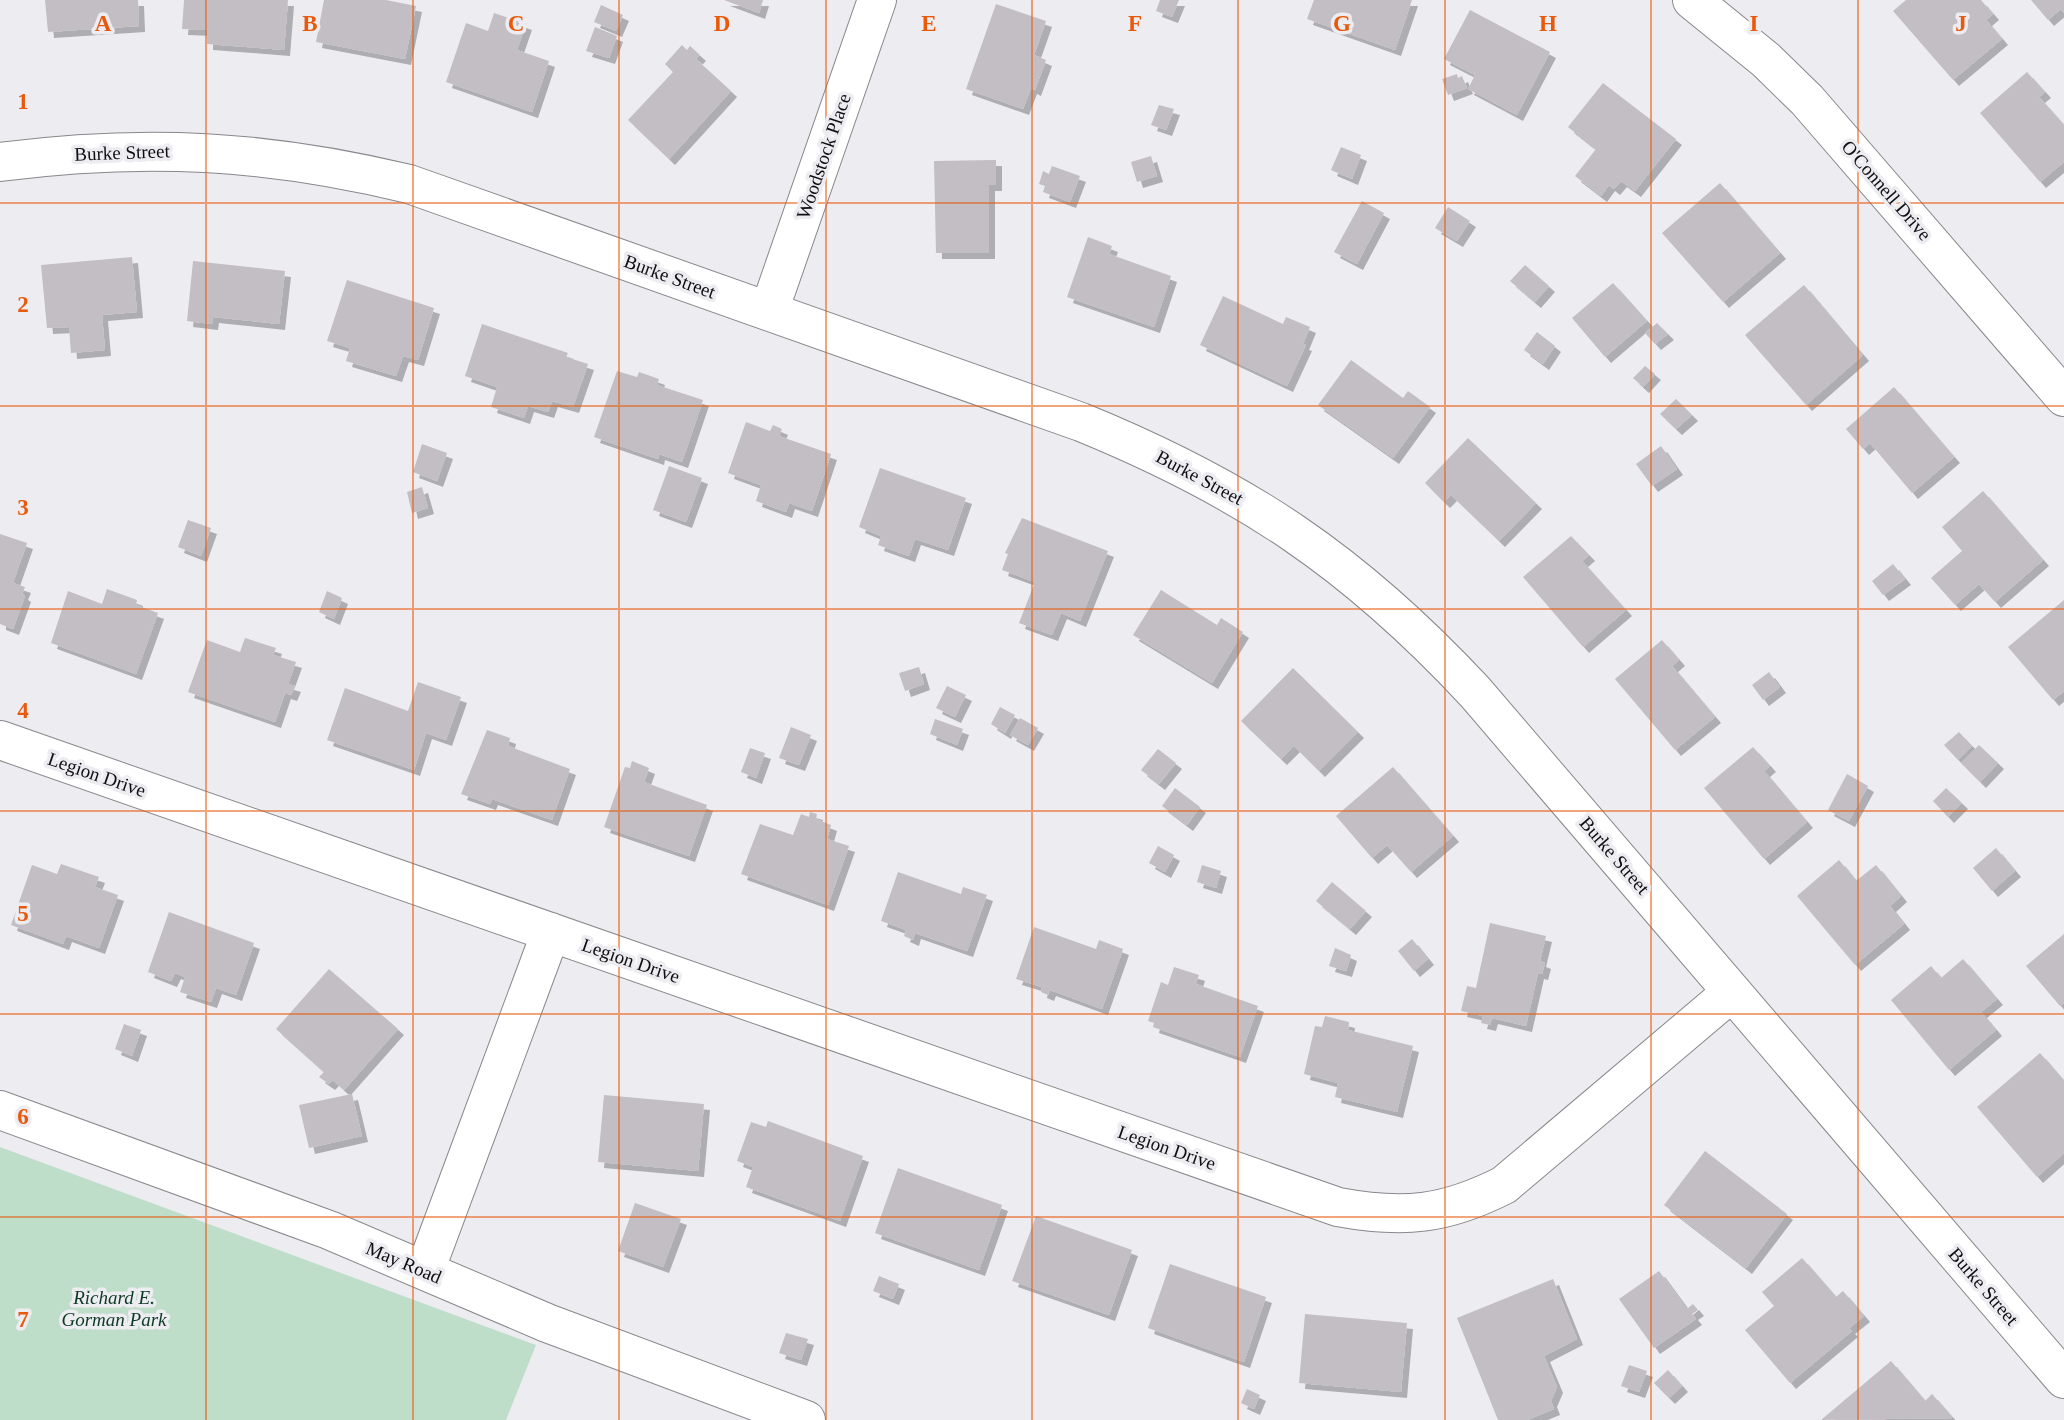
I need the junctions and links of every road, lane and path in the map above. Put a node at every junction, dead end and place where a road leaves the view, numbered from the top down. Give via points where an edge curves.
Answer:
1 (877, 0) edge
2 (1692, 0) edge
3 (0, 162) edge
4 (769, 312) junction
5 (2064, 397) edge
6 (0, 740) edge
7 (551, 932) junction
8 (1732, 992) junction
9 (0, 1110) edge
10 (425, 1271) junction
11 (2064, 1379) edge
12 (806, 1420) edge

1 - 4 street, Woodstock Place
2 - 5 street, O'Connell Drive via 1766,60 1830,126
3 - 4 street, Burke Street via 134,149 209,151 343,168 409,184
4 - 8 street, Burke Street via 1115,436 1215,483 1279,520 1342,566 1430,644
6 - 7 street, Legion Drive
7 - 8 street, Legion Drive via 1338,1207 1398,1214 1451,1208 1504,1185
7 - 10 street
8 - 11 street, Burke Street
9 - 10 street, May Road via 328,1230
10 - 12 street, May Road via 547,1323

